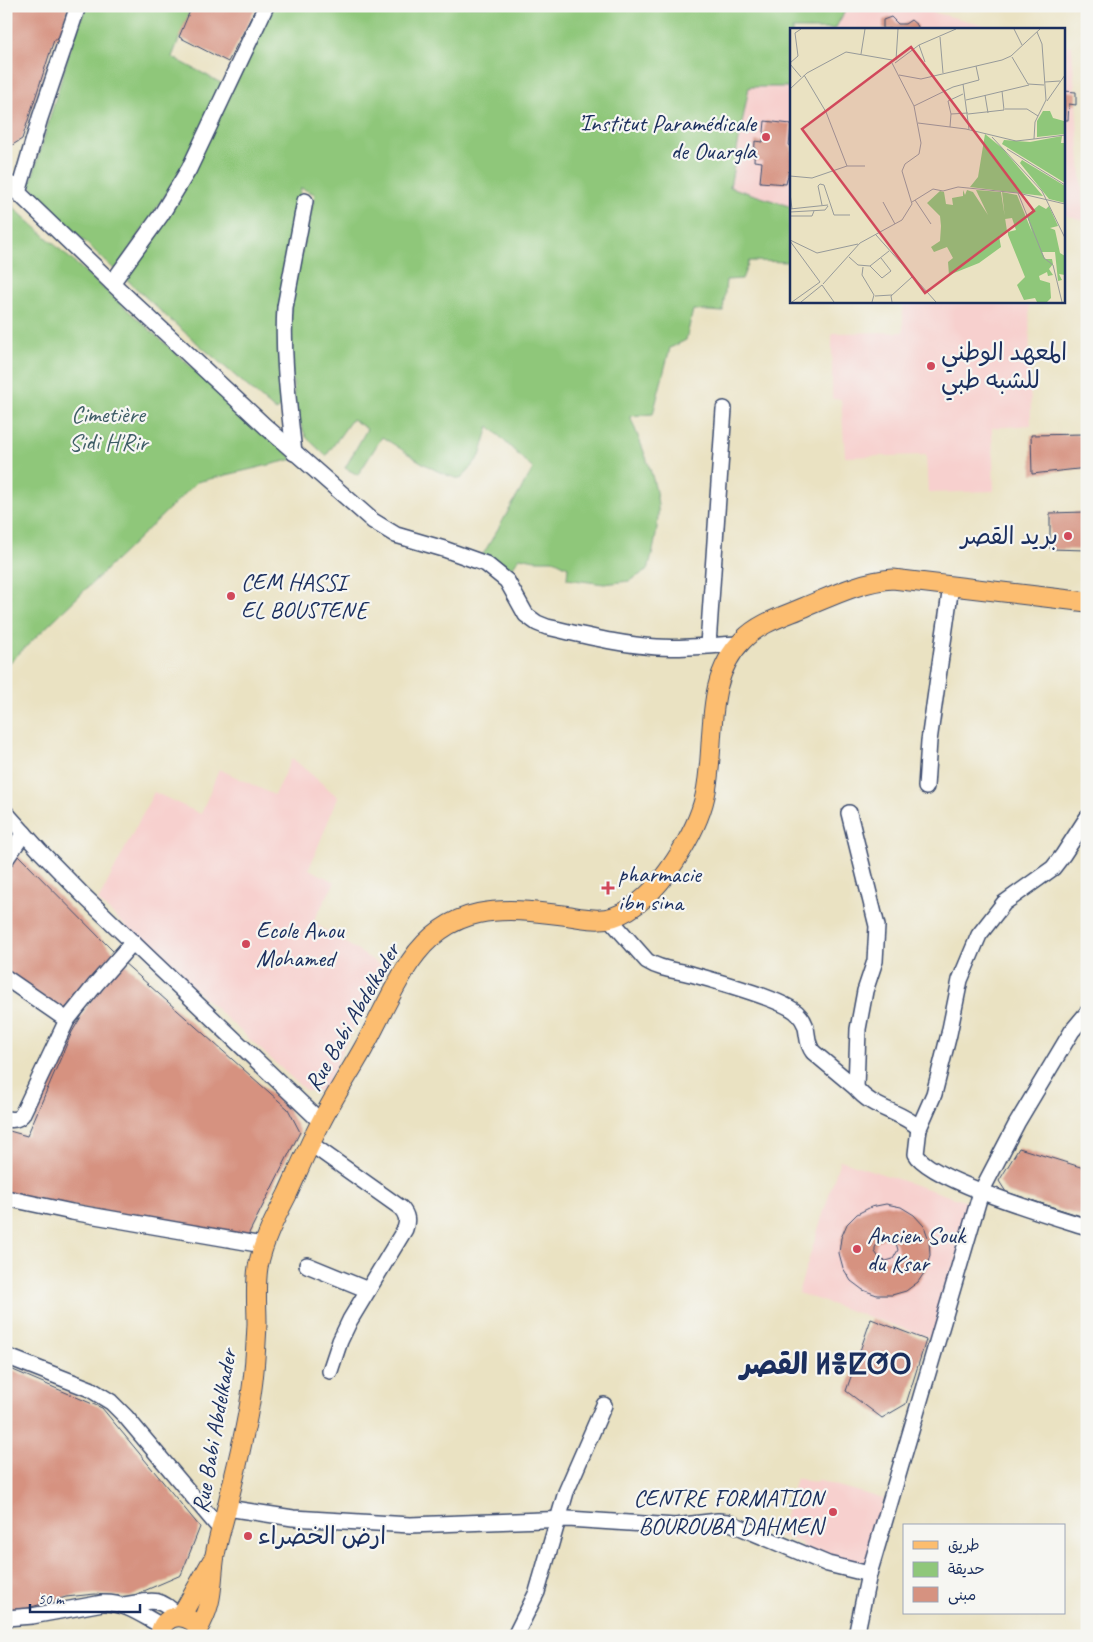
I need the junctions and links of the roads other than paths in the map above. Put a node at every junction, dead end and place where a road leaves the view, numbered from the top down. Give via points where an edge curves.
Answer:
1 (78, 6) edge
2 (266, 6) edge
3 (6, 181) edge
4 (18, 193) junction
5 (305, 200) dead end
6 (112, 283) junction
7 (724, 409) dead end
8 (294, 453) junction
9 (951, 586) junction
10 (1087, 602) edge
11 (739, 644) junction
12 (708, 645) junction
13 (926, 788) dead end
14 (6, 813) edge
15 (849, 813) dead end
16 (1087, 818) edge
17 (24, 833) junction
18 (6, 859) edge
19 (609, 918) junction
20 (133, 942) junction
21 (6, 978) edge
22 (1087, 1013) edge
23 (67, 1020) junction
24 (856, 1088) junction
25 (6, 1119) edge
26 (321, 1122) junction
27 (919, 1128) junction
28 (311, 1144) junction
29 (981, 1192) junction
30 (6, 1198) edge
31 (1087, 1227) edge
32 (263, 1245) junction
33 (307, 1265) dead end
34 (368, 1290) junction
35 (6, 1356) edge
36 (330, 1371) dead end
37 (604, 1405) dead end
38 (227, 1508) junction
39 (557, 1519) junction
40 (221, 1530) junction
41 (215, 1556) junction
42 (869, 1574) junction
43 (124, 1605) junction
44 (179, 1616) junction
45 (6, 1618) edge
46 (160, 1632) edge
47 (197, 1633) edge
48 (515, 1636) edge
49 (856, 1636) edge

1 - 4 street
2 - 6 street via 189,170
3 - 4 street
4 - 6 street
5 - 8 street via 284,323
6 - 8 street
7 - 12 street
8 - 12 street via 386,530 470,557 493,568 507,580 526,615 537,623 620,643 682,648
9 - 10 main road, Rue Babi Abdelkader
9 - 11 main road, Rue Babi Abdelkader via 893,579 858,586 768,623
9 - 13 street via 929,741
11 - 12 street
11 - 19 main road, Rue Babi Abdelkader via 728,658 719,680 705,796 695,825 675,861 651,892 634,906
14 - 17 street
15 - 24 street via 877,926 875,961 858,1029
16 - 27 street via 1053,868 1004,904 979,935 960,980 934,1094
17 - 18 street
17 - 20 street
19 - 24 street via 654,966 779,1002 797,1012 806,1023 809,1047
19 - 26 main road, Rue Babi Abdelkader via 505,910 481,912 445,927 429,939 410,962
20 - 23 street
20 - 26 street
21 - 23 street
22 - 29 street via 1072,1031 1016,1123
23 - 25 street via 22,1115 18,1119
24 - 27 street via 871,1102
26 - 28 main road, Rue Babi Abdelkader
27 - 29 street via 916,1154 919,1159
28 - 32 main road, Rue Babi Abdelkader
28 - 34 street via 406,1213 405,1229
29 - 31 street
29 - 42 street
30 - 32 street
32 - 38 main road, Rue Babi Abdelkader via 256,1292 252,1393
33 - 34 street
34 - 36 street via 343,1334
35 - 40 street via 90,1389 111,1402
37 - 39 street
38 - 39 street via 293,1518 410,1525
38 - 40 main road, Rue Babi Abdelkader
39 - 42 street via 675,1526 728,1522 828,1564
39 - 48 street via 537,1592
40 - 41 main road, Rue Babi Abdelkader
41 - 44 main road
41 - 47 main road via 210,1604
42 - 49 street
43 - 44 street via 158,1601
43 - 45 street via 103,1603
43 - 46 street
44 - 46 main road via 172,1618
44 - 47 main road via 191,1621

